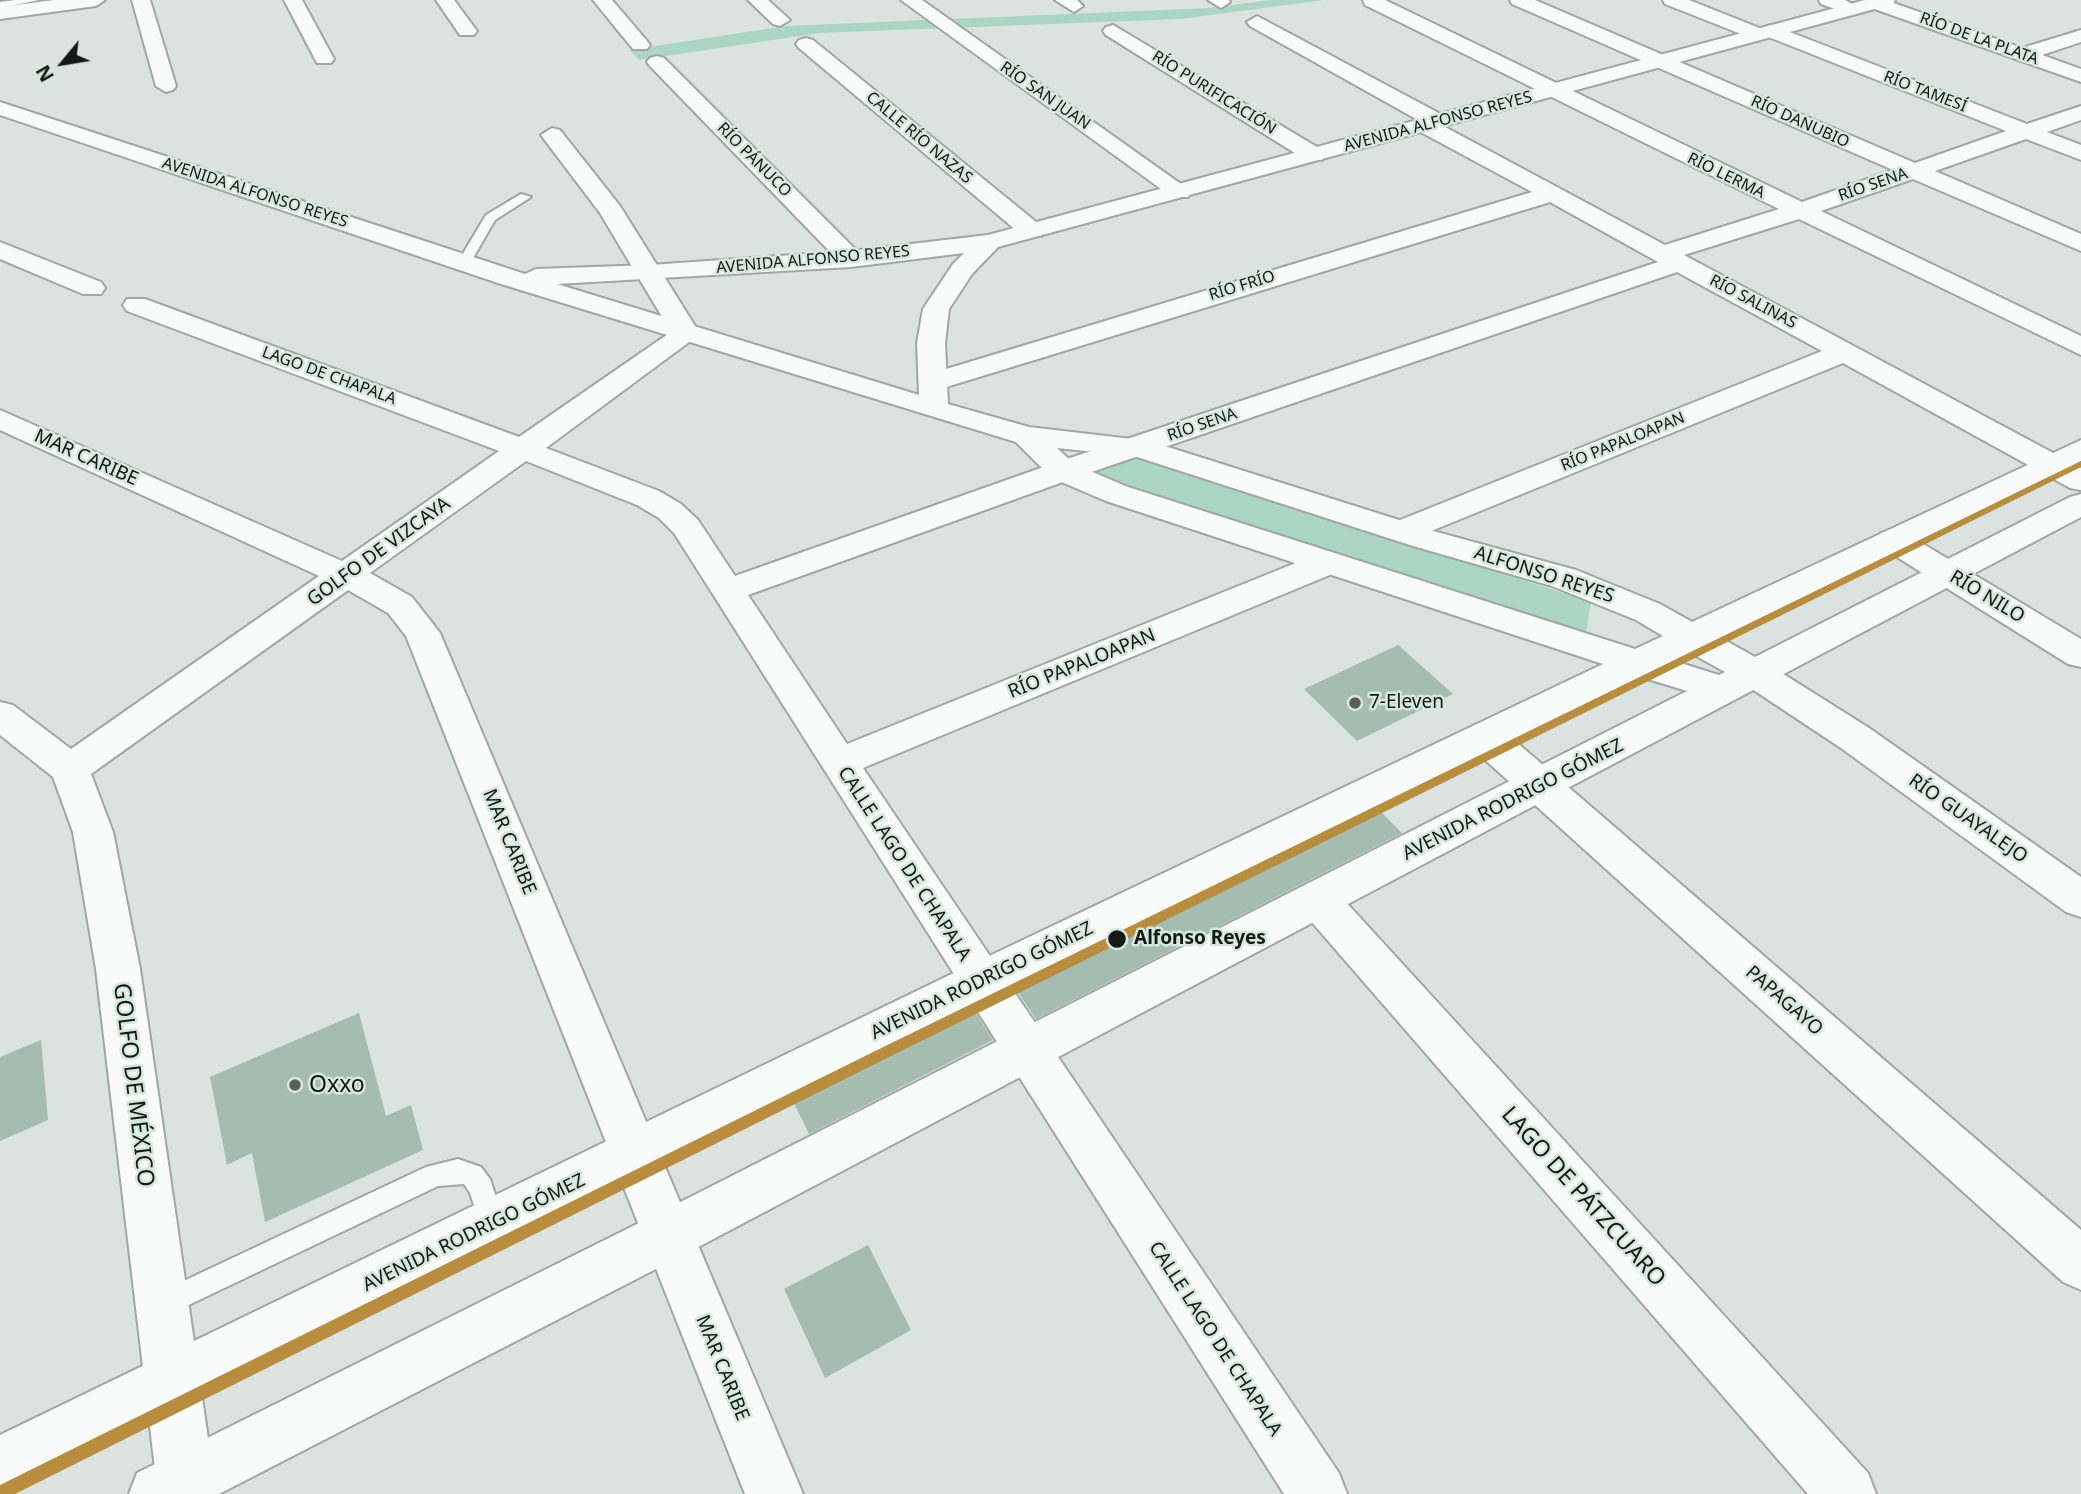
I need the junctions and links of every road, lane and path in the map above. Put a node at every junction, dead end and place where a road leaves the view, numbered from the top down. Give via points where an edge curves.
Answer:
1 (34, 0) edge
2 (96, 0) edge
3 (141, 0) edge
4 (293, 0) edge
5 (445, 0) edge
6 (602, 0) edge
7 (757, 0) edge
8 (910, 0) edge
9 (1519, 0) edge
10 (1672, 0) edge
11 (1828, 0) edge
12 (1372, 1) edge
13 (1881, 1) edge
14 (0, 5) edge
15 (1853, 9) junction
16 (0, 13) edge
17 (780, 20) dead end
18 (1257, 22) dead end
19 (467, 31) dead end
20 (1114, 31) dead end
21 (1764, 33) junction
22 (2081, 36) edge
23 (806, 44) dead end
24 (2022, 55) junction
25 (324, 59) dead end
26 (1660, 61) junction
27 (2081, 76) edge
28 (166, 86) dead end
29 (1552, 91) junction
30 (0, 108) edge
31 (2081, 113) edge
32 (1431, 123) junction
33 (2025, 131) junction
34 (552, 135) dead end
35 (2081, 153) edge
36 (1314, 155) junction
37 (1913, 172) junction
38 (1180, 192) junction
39 (1552, 194) junction
40 (525, 197) dead end
41 (1798, 211) junction
42 (1032, 231) junction
43 (989, 242) junction
44 (2081, 243) edge
45 (0, 250) edge
46 (1672, 258) junction
47 (851, 259) junction
48 (464, 262) junction
49 (650, 273) junction
50 (510, 278) junction
51 (92, 288) dead end
52 (136, 305) dead end
53 (686, 334) junction
54 (2081, 347) edge
55 (1845, 352) junction
56 (933, 382) junction
57 (934, 409) junction
58 (0, 419) edge
59 (1027, 436) junction
60 (1138, 447) junction
61 (522, 449) junction
62 (2071, 464) edge
63 (1063, 471) junction
64 (2081, 505) edge
65 (1402, 531) junction
66 (1893, 540) junction
67 (1325, 564) junction
68 (1947, 573) junction
69 (347, 576) junction
70 (726, 591) junction
71 (1693, 636) junction
72 (2081, 654) edge
73 (1640, 663) junction
74 (1740, 682) junction
75 (0, 715) edge
76 (1486, 738) junction
77 (838, 763) junction
78 (70, 769) junction
79 (1540, 786) junction
80 (1318, 900) junction
81 (2081, 900) edge
82 (980, 981) junction
83 (1025, 1050) junction
84 (634, 1154) junction
85 (492, 1225) junction
86 (667, 1236) junction
87 (2081, 1264) edge
88 (161, 1305) junction
89 (170, 1382) junction
90 (0, 1465) edge
91 (176, 1489) edge
92 (774, 1494) edge
93 (1318, 1494) edge
94 (1847, 1494) edge

1 - 14 lane
2 - 16 street
3 - 28 street
4 - 25 street
5 - 19 street
6 - 47 street, RÍO PÁNUCO via 648,54
7 - 17 street
8 - 38 street, RÍO SAN JUAN
9 - 26 street, RÍO DANUBIO
10 - 21 street, RÍO TAMESÍ
11 - 15 street
12 - 29 street, RÍO LERMA
13 - 15 street, AVENIDA ALFONSO REYES
13 - 24 street, RÍO DE LA PLATA
15 - 21 street, AVENIDA ALFONSO REYES
18 - 32 street, RÍO SALINAS
20 - 36 street, RÍO PURIFICACIÓN
21 - 26 street, AVENIDA ALFONSO REYES
21 - 33 street, RÍO TAMESÍ
22 - 24 street
23 - 42 street, CALLE RÍO NAZAS
24 - 27 street, RÍO DE LA PLATA
26 - 29 street, AVENIDA ALFONSO REYES
26 - 37 street, RÍO DANUBIO
29 - 32 street, AVENIDA ALFONSO REYES
29 - 41 street, RÍO LERMA
30 - 48 street, AVENIDA ALFONSO REYES
31 - 33 street, RÍO SENA
32 - 36 street, AVENIDA ALFONSO REYES
32 - 39 street, RÍO SALINAS
33 - 35 street, RÍO TAMESÍ
33 - 37 street, RÍO SENA
34 - 49 street via 611,211
36 - 38 street, AVENIDA ALFONSO REYES
37 - 41 street, RÍO SENA
37 - 44 street, RÍO DANUBIO
38 - 42 street, AVENIDA ALFONSO REYES
39 - 46 street, RÍO SALINAS
39 - 56 street, RÍO FRÍO
40 - 48 lane via 490,218
41 - 46 street, RÍO SENA
41 - 54 street, RÍO LERMA
42 - 43 street, AVENIDA ALFONSO REYES
43 - 47 street, AVENIDA ALFONSO REYES
43 - 56 street via 962,269 936,309 931,343
45 - 51 street
46 - 55 street, RÍO SALINAS
46 - 60 street, RÍO SENA
47 - 49 street, AVENIDA ALFONSO REYES
48 - 50 street, AVENIDA ALFONSO REYES
49 - 50 street, AVENIDA ALFONSO REYES
49 - 53 street
50 - 53 street, AVENIDA ALFONSO REYES
52 - 61 street, LAGO DE CHAPALA
53 - 57 street, AVENIDA ALFONSO REYES
53 - 61 street, GOLFO DE VIZCAYA
55 - 62 street, RÍO SALINAS
55 - 65 street, RÍO PAPALOAPAN
56 - 57 street
57 - 59 street, AVENIDA ALFONSO REYES
58 - 69 street, MAR CARIBE
59 - 60 street, ALFONSO REYES
59 - 63 street
60 - 63 street, RÍO SENA
60 - 65 street, ALFONSO REYES
61 - 69 street, GOLFO DE VIZCAYA
61 - 70 street, CALLE LAGO DE CHAPALA via 670,511
62 - 66 street, AVENIDA RODRIGO GÓMEZ
63 - 67 street via 1117,494
63 - 70 street, RÍO SENA
64 - 68 street, AVENIDA RODRIGO GÓMEZ
65 - 71 street, ALFONSO REYES via 1564,578
66 - 68 street, RÍO NILO
66 - 71 street, AVENIDA RODRIGO GÓMEZ
67 - 73 street
67 - 77 street, RÍO PAPALOAPAN
68 - 72 street, RÍO NILO
68 - 74 street, AVENIDA RODRIGO GÓMEZ
69 - 78 street, GOLFO DE VIZCAYA
69 - 84 street, MAR CARIBE via 400,605 422,634
70 - 77 street, CALLE LAGO DE CHAPALA
71 - 73 street, AVENIDA RODRIGO GÓMEZ
71 - 74 street, ALFONSO REYES
73 - 74 street
73 - 76 street, AVENIDA RODRIGO GÓMEZ
74 - 79 street, AVENIDA RODRIGO GÓMEZ
74 - 81 street, RÍO GUAYALEJO via 1855,738
75 - 78 street
76 - 79 street, PAPAGAYO
76 - 82 street, AVENIDA RODRIGO GÓMEZ
77 - 82 street, CALLE LAGO DE CHAPALA
78 - 88 street, GOLFO DE MÉXICO via 93,832 103,878
79 - 80 street, AVENIDA RODRIGO GÓMEZ
79 - 87 street, PAPAGAYO
80 - 83 street, AVENIDA RODRIGO GÓMEZ
80 - 94 street, LAGO DE PÁTZCUARO
82 - 83 street, CALLE LAGO DE CHAPALA
82 - 84 street, AVENIDA RODRIGO GÓMEZ
83 - 86 street, AVENIDA RODRIGO GÓMEZ
83 - 93 street, CALLE LAGO DE CHAPALA
84 - 85 street, AVENIDA RODRIGO GÓMEZ
84 - 86 street, MAR CARIBE
85 - 88 lane via 481,1187 472,1175 457,1171 435,1175
85 - 89 street, AVENIDA RODRIGO GÓMEZ
86 - 91 street, AVENIDA RODRIGO GÓMEZ
86 - 92 street, MAR CARIBE
88 - 89 street, GOLFO DE MÉXICO
89 - 90 street, AVENIDA RODRIGO GÓMEZ
89 - 91 street, GOLFO DE MÉXICO

